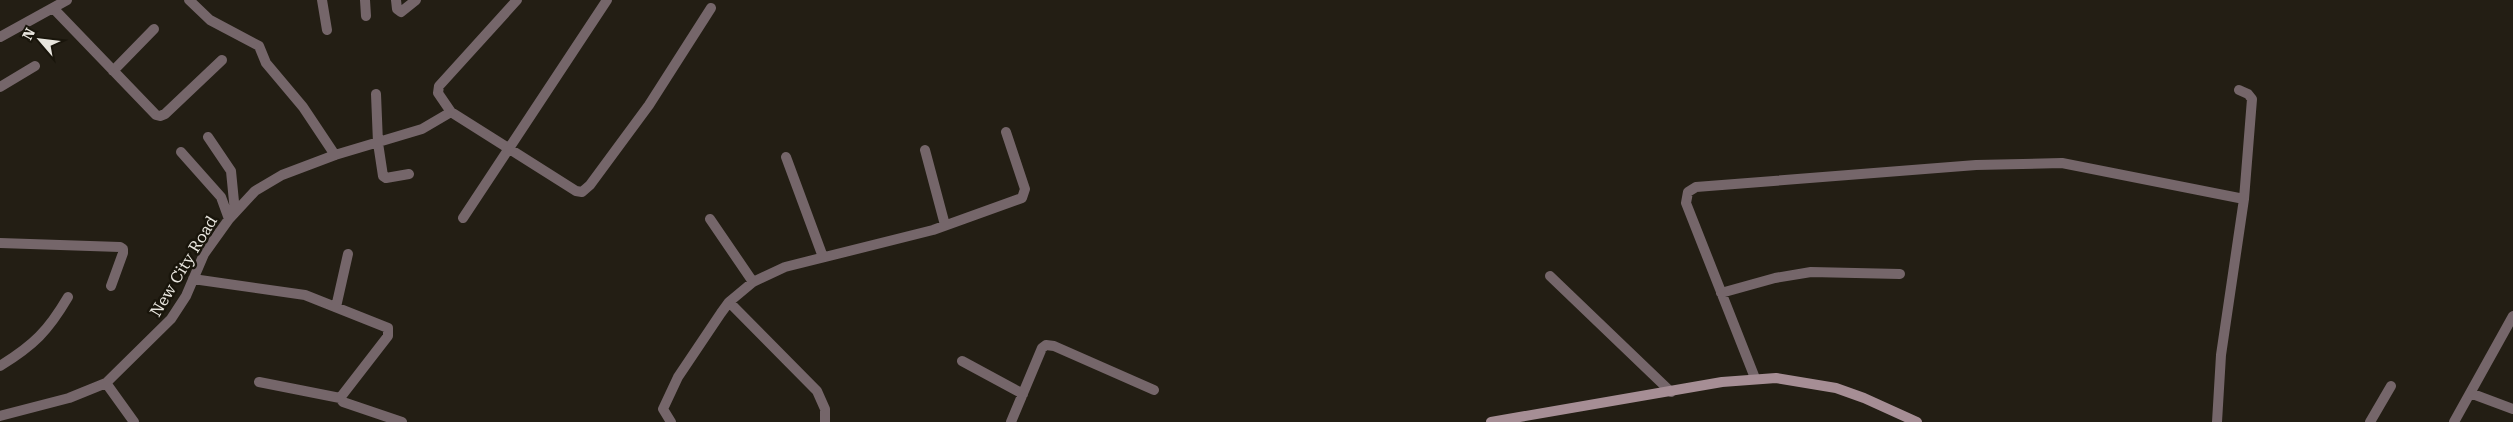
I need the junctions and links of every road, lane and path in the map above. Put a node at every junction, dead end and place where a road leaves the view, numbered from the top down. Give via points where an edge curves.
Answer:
1 (67, 0) edge
2 (189, 0) edge
3 (322, 0) edge
4 (365, 0) edge
5 (396, 0) edge
6 (416, 0) edge
7 (517, 0) edge
8 (607, 0) edge
9 (53, 8) junction
10 (711, 8) dead end
11 (366, 16) dead end
12 (154, 29) dead end
13 (327, 30) dead end
14 (0, 37) edge
15 (222, 60) dead end
16 (35, 66) dead end
17 (113, 71) junction
18 (0, 87) edge
19 (2239, 90) dead end
20 (376, 94) dead end
21 (451, 112) junction
22 (1006, 132) dead end
23 (208, 137) dead end
24 (378, 143) junction
25 (508, 148) junction
26 (925, 150) dead end
27 (181, 152) dead end
28 (335, 155) junction
29 (786, 157) dead end
30 (409, 174) dead end
31 (2244, 199) junction
32 (232, 215) junction
33 (463, 218) dead end
34 (710, 219) dead end
35 (945, 226) junction
36 (0, 243) edge
37 (348, 254) dead end
38 (823, 257) junction
39 (1900, 274) dead end
40 (1550, 276) dead end
41 (193, 279) junction
42 (753, 282) junction
43 (111, 286) dead end
44 (1721, 293) junction
45 (68, 297) dead end
46 (729, 302) junction
47 (336, 307) junction
48 (2511, 321) edge
49 (962, 361) dead end
50 (0, 366) edge
51 (1755, 378) junction
52 (260, 382) dead end
53 (106, 383) junction
54 (2391, 386) dead end
55 (1154, 390) dead end
56 (1671, 392) junction
57 (2470, 393) junction
58 (1023, 394) junction
59 (340, 398) junction
60 (2513, 410) edge
61 (0, 416) edge
62 (134, 422) edge
63 (402, 422) edge
64 (671, 422) edge
65 (824, 422) edge
66 (1012, 422) edge
67 (1492, 422) edge
68 (1917, 422) edge
69 (2217, 422) edge
70 (2370, 422) edge
71 (2454, 422) edge

1 - 9 street
2 - 28 street via 210,20 259,46 266,63
3 - 13 street
4 - 11 street
5 - 6 street via 397,9 401,12
7 - 21 street via 439,86 438,93
8 - 25 street
9 - 14 street
9 - 17 street
10 - 25 street via 649,105 582,192
12 - 17 street
15 - 17 street via 160,116
16 - 18 street
19 - 31 street via 2252,99
20 - 24 street
21 - 24 street, New City Road via 422,129
21 - 25 street
22 - 35 street via 1025,188 1024,196 1018,201
23 - 32 street via 231,171
24 - 28 street, New City Road
24 - 30 street via 383,176
25 - 33 street
26 - 35 street
27 - 32 street via 219,194
28 - 32 street, New City Road via 282,175 255,191
29 - 38 street
31 - 44 street via 2062,163 1976,165 1696,187 1688,192 1686,203
31 - 69 street via 2221,355
32 - 41 street, New City Road via 204,254
34 - 42 street
35 - 38 street
36 - 43 street via 120,247 123,253
37 - 47 street
38 - 42 street via 785,267
39 - 44 street via 1811,272
40 - 56 street
41 - 47 street via 306,295
41 - 53 street, New City Road via 186,296 160,332
42 - 46 street
44 - 51 street
45 - 50 street via 55,319 30,348
46 - 64 street via 667,396 663,409
46 - 65 street via 817,391 825,409
47 - 59 street via 380,324 389,332
48 - 57 street
49 - 58 street
51 - 56 street
51 - 68 street via 1795,379 1836,388
52 - 59 street
53 - 61 street, New City Road via 76,395
53 - 62 street
54 - 70 street
55 - 58 street via 1050,345 1042,348
56 - 67 street
57 - 60 street
57 - 71 street
58 - 66 street
59 - 63 street via 343,402

